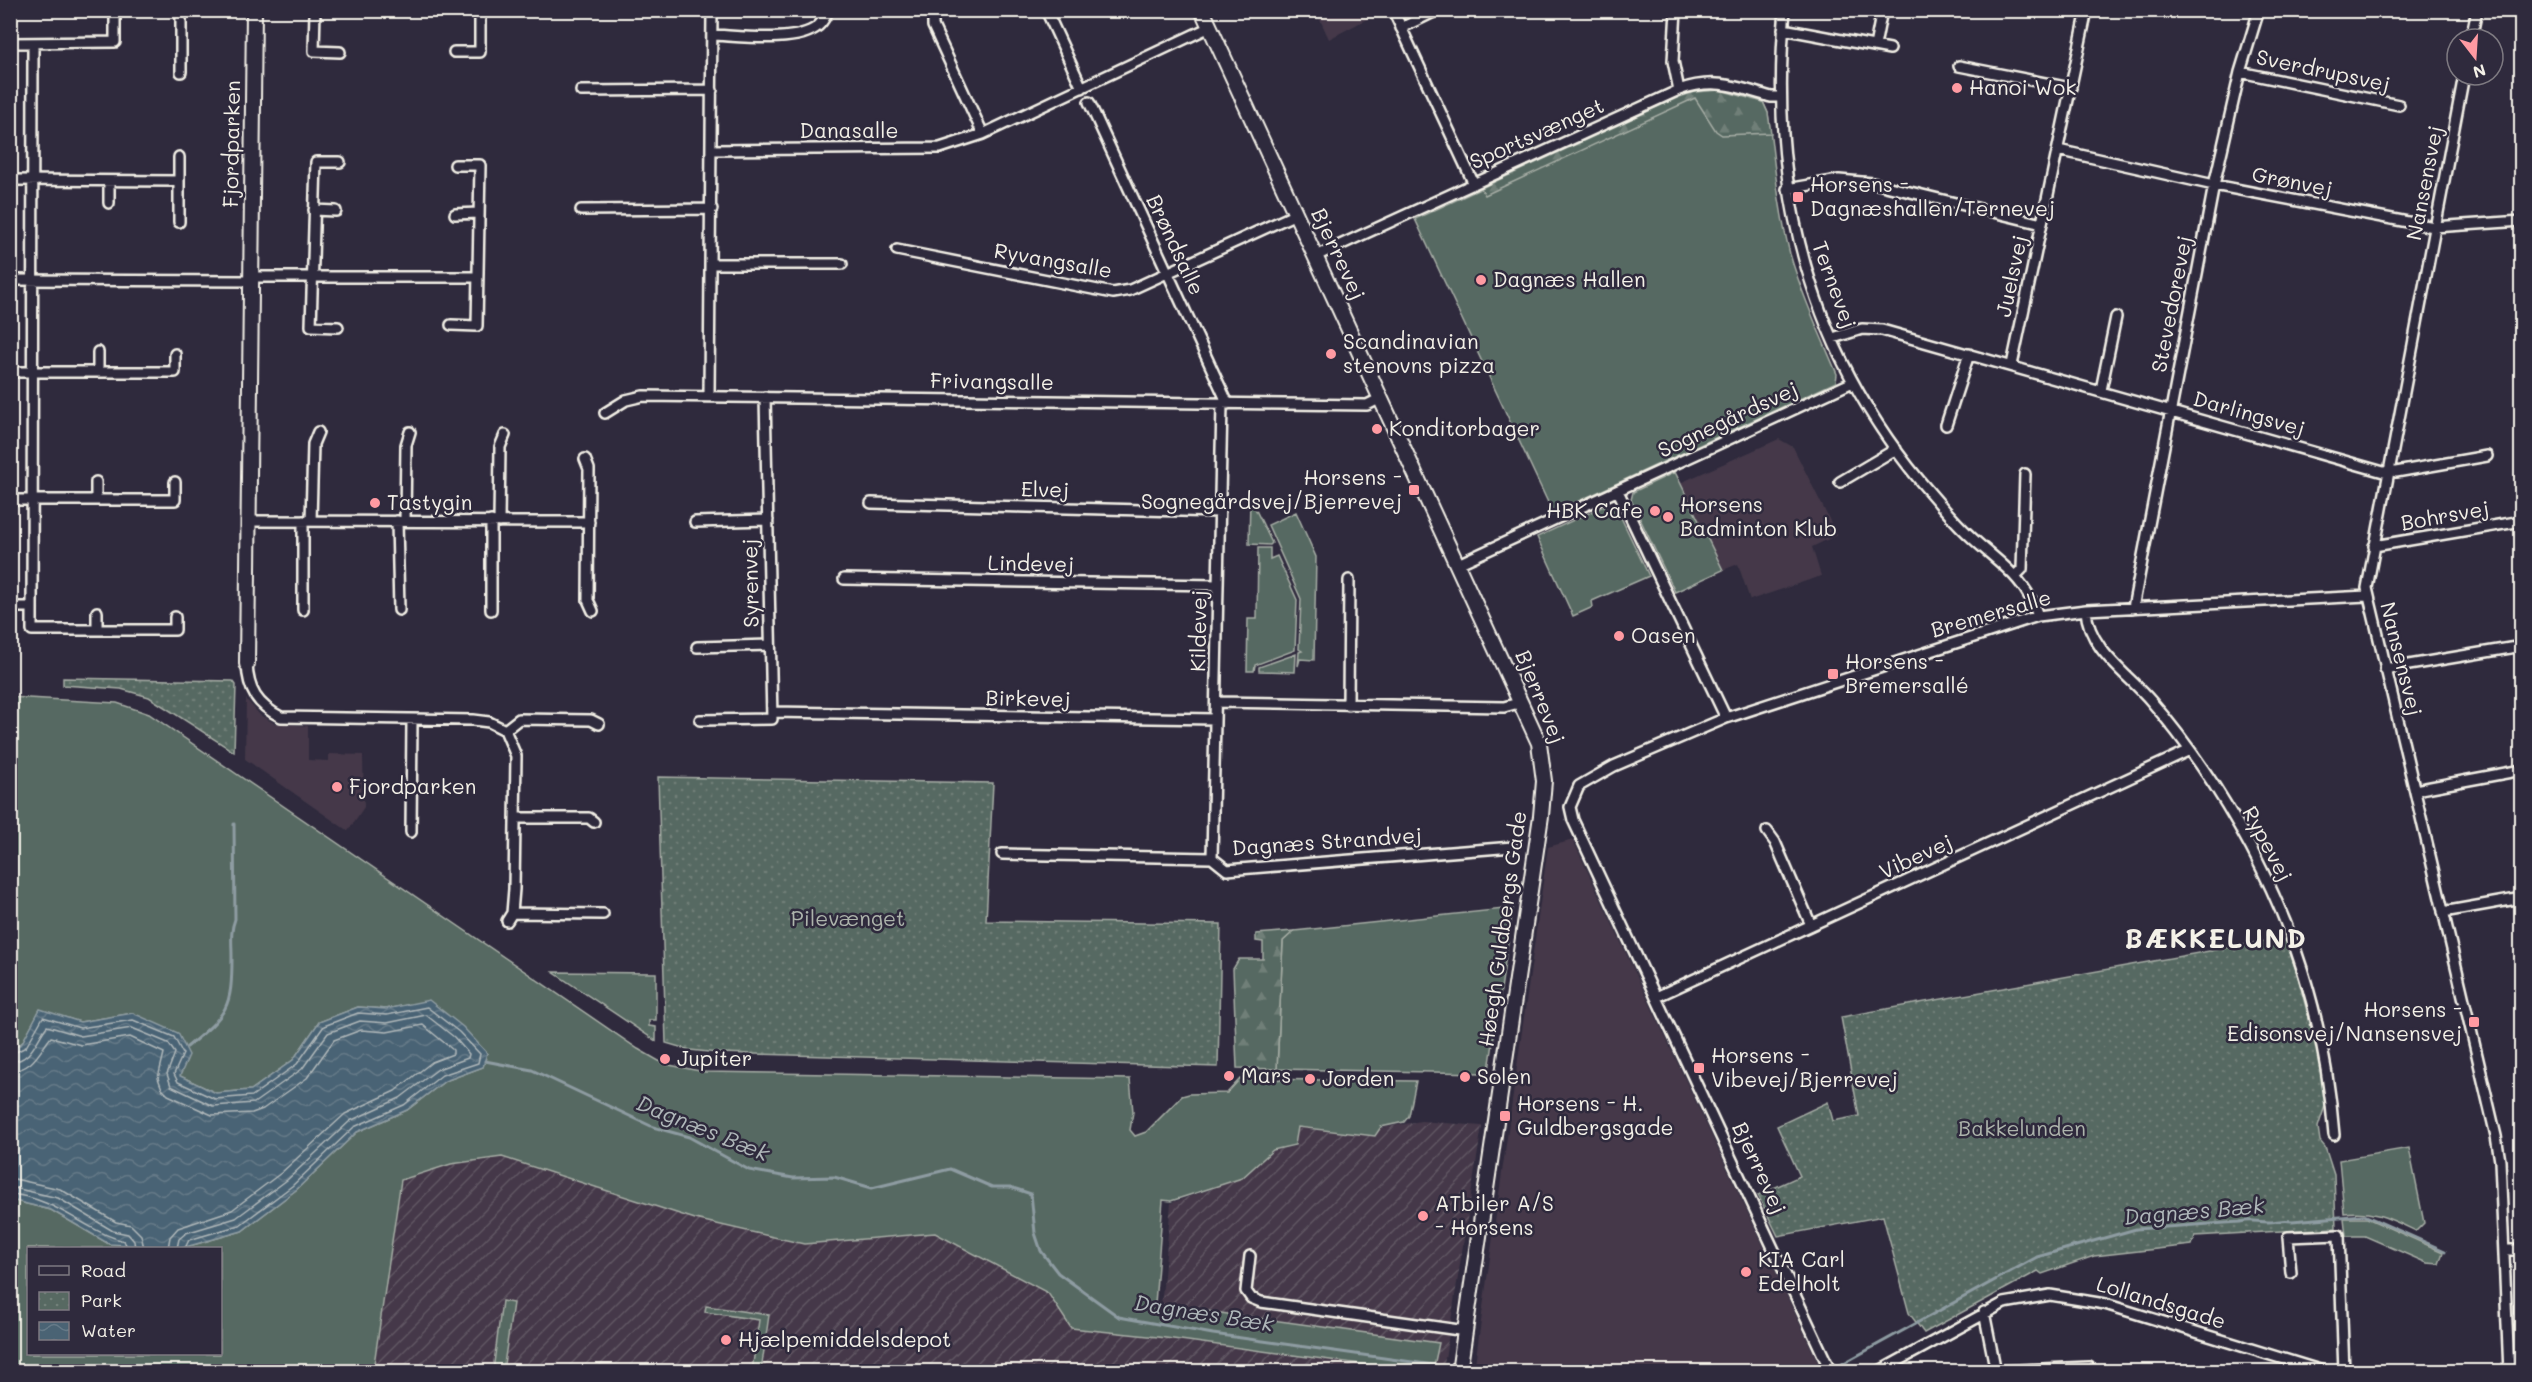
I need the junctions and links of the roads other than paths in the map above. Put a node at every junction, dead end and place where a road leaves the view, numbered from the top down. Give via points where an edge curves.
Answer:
1 (115, 10) edge
2 (181, 10) edge
3 (254, 10) edge
4 (315, 10) edge
5 (480, 10) edge
6 (712, 10) edge
7 (829, 10) edge
8 (1046, 10) edge
9 (1202, 10) edge
10 (1394, 10) edge
11 (1438, 10) edge
12 (1676, 10) edge
13 (1785, 10) edge
14 (1882, 10) edge
15 (2087, 10) edge
16 (2259, 10) edge
17 (2477, 10) edge
18 (933, 16) dead end
19 (1210, 27) junction
20 (2473, 27) edge
21 (1401, 28) junction
22 (1783, 29) junction
23 (712, 35) junction
24 (10, 43) edge
25 (33, 43) junction
26 (1875, 46) junction
27 (1890, 49) dead end
28 (340, 52) dead end
29 (454, 52) dead end
30 (1959, 66) dead end
31 (181, 72) dead end
32 (2240, 72) junction
33 (2462, 87) edge
34 (1082, 88) junction
35 (2071, 88) junction
36 (712, 90) junction
37 (1679, 90) junction
38 (581, 91) dead end
39 (1780, 97) junction
40 (1089, 102) dead end
41 (2400, 105) dead end
42 (983, 134) junction
43 (712, 150) junction
44 (2058, 150) junction
45 (179, 157) dead end
46 (340, 162) dead end
47 (455, 165) dead end
48 (10, 180) edge
49 (32, 180) junction
50 (179, 181) junction
51 (109, 182) junction
52 (1473, 182) junction
53 (2214, 185) junction
54 (1787, 189) junction
55 (109, 203) dead end
56 (711, 209) junction
57 (314, 210) junction
58 (581, 210) dead end
59 (336, 211) dead end
60 (478, 213) junction
61 (455, 214) dead end
62 (1296, 214) junction
63 (2522, 221) edge
64 (179, 222) dead end
65 (2042, 224) junction
66 (2434, 227) junction
67 (897, 249) dead end
68 (1316, 256) junction
69 (711, 264) junction
70 (842, 264) dead end
71 (1168, 273) junction
72 (312, 277) junction
73 (478, 277) junction
74 (251, 279) junction
75 (10, 280) edge
76 (32, 280) junction
77 (2115, 317) dead end
78 (452, 325) dead end
79 (338, 327) dead end
80 (1833, 338) junction
81 (98, 352) dead end
82 (175, 354) dead end
83 (1969, 354) junction
84 (2012, 365) junction
85 (10, 372) edge
86 (32, 372) junction
87 (98, 372) junction
88 (1853, 382) junction
89 (2101, 390) junction
90 (709, 396) junction
91 (765, 397) junction
92 (1382, 398) junction
93 (1225, 404) junction
94 (2169, 410) junction
95 (605, 412) dead end
96 (1946, 425) dead end
97 (318, 432) dead end
98 (410, 432) dead end
99 (505, 435) dead end
100 (1896, 449) junction
101 (2487, 456) dead end
102 (585, 459) dead end
103 (2387, 472) junction
104 (2025, 474) dead end
105 (96, 482) dead end
106 (175, 482) dead end
107 (1840, 482) dead end
108 (1618, 491) junction
109 (10, 500) edge
110 (96, 500) junction
111 (32, 501) junction
112 (871, 503) dead end
113 (1219, 512) junction
114 (768, 520) junction
115 (248, 521) junction
116 (307, 521) junction
117 (401, 521) junction
118 (2522, 521) edge
119 (495, 522) junction
120 (589, 522) junction
121 (695, 522) dead end
122 (2374, 546) junction
123 (1458, 564) junction
124 (2016, 575) junction
125 (844, 579) dead end
126 (1349, 580) dead end
127 (1217, 585) junction
128 (2367, 596) junction
129 (10, 607) edge
130 (32, 607) junction
131 (2133, 608) junction
132 (303, 610) dead end
133 (399, 610) dead end
134 (491, 610) dead end
135 (2086, 610) junction
136 (593, 611) dead end
137 (97, 612) dead end
138 (2038, 616) junction
139 (175, 618) dead end
140 (97, 630) junction
141 (770, 645) junction
142 (2522, 646) edge
143 (697, 647) dead end
144 (247, 664) joint
145 (2385, 669) junction
146 (1216, 702) junction
147 (1522, 702) junction
148 (1348, 705) junction
149 (772, 712) junction
150 (1726, 718) junction
151 (1215, 719) junction
152 (412, 720) junction
153 (700, 720) dead end
154 (598, 724) dead end
155 (505, 730) junction
156 (2190, 750) junction
157 (2522, 770) edge
158 (1544, 781) joint
159 (1579, 786) joint
160 (2415, 790) junction
161 (515, 818) junction
162 (594, 822) dead end
163 (1767, 831) dead end
164 (411, 832) dead end
165 (1513, 847) dead end
166 (1002, 854) dead end
167 (1212, 858) junction
168 (2522, 898) edge
169 (2443, 912) junction
170 (603, 914) dead end
171 (1811, 925) junction
172 (1656, 997) junction
173 (2334, 1135) dead end
174 (2504, 1250) junction
175 (2522, 1250) edge
176 (1250, 1256) dead end
177 (2291, 1273) dead end
178 (1984, 1312) junction
179 (1466, 1331) junction
180 (2089, 1367) dead end
181 (1459, 1371) edge
182 (1831, 1371) edge
183 (1878, 1371) edge
184 (1996, 1371) edge
185 (2326, 1371) edge
186 (2344, 1371) edge
187 (2509, 1371) edge

1 - 25 street via 115,42
2 - 31 street
3 - 74 street, Fjordparken
4 - 28 street via 314,51
5 - 29 street via 480,52
6 - 23 street
7 - 23 street via 819,26 806,32 780,37
8 - 34 street
9 - 19 street, Bjerrevej
10 - 21 street
11 - 21 street
12 - 37 street via 1673,61
13 - 22 street, Ternevej
14 - 26 street
15 - 35 street, Juelsvej
16 - 32 street, Stevedorevej
17 - 20 street
18 - 42 street via 933,26
19 - 34 street, Danasalle
19 - 62 street, Bjerrevej
21 - 52 street
22 - 26 street
22 - 39 street, Ternevej
23 - 36 street
24 - 25 street
25 - 49 street
26 - 27 street
30 - 35 street
32 - 41 street, Sverdrupsvej
32 - 53 street, Stevedorevej
33 - 66 street, Nansensvej
34 - 42 street, Danasalle
35 - 44 street, Juelsvej
36 - 38 street
36 - 43 street
37 - 39 street, Sportsvænget via 1697,83 1721,83 1771,98
37 - 52 street, Sportsvænget
39 - 54 street, Ternevej
40 - 71 street, Brøndsalle
42 - 43 street, Danasalle via 940,148
43 - 56 street
44 - 53 street, Grønvej
44 - 65 street, Juelsvej
45 - 50 street
46 - 57 street via 316,162
47 - 60 street via 480,165
48 - 49 street
49 - 51 street
49 - 76 street
50 - 51 street
50 - 64 street
51 - 55 street
52 - 68 street, Sportsvænget
53 - 66 street, Grønvej
53 - 94 street, Stevedorevej
54 - 65 street via 1839,180 1873,183
54 - 80 street, Ternevej via 1810,282
56 - 58 street
56 - 69 street
57 - 59 street
57 - 72 street
60 - 61 street
60 - 73 street
62 - 68 street, Bjerrevej
62 - 71 street, Ryvangsalle
63 - 66 street, Grønvej
65 - 84 street, Juelsvej
66 - 103 street, Nansensvej
67 - 71 street, Ryvangsalle via 1113,293
68 - 92 street, Bjerrevej
69 - 70 street
69 - 90 street
71 - 93 street, Brøndsalle
72 - 73 street
72 - 74 street
72 - 79 street via 311,326
73 - 78 street via 477,326
74 - 76 street
74 - 115 street, Fjordparken
75 - 76 street
76 - 86 street
77 - 89 street
80 - 83 street, Darlingsvej via 1862,329 1882,330
80 - 88 street, Ternevej
81 - 87 street
82 - 87 street via 175,372
83 - 84 street, Darlingsvej
83 - 96 street
84 - 89 street, Darlingsvej
85 - 86 street
86 - 87 street
86 - 111 street
88 - 100 street, Ternevej
88 - 108 street, Sognegårdsvej
89 - 94 street, Darlingsvej
90 - 91 street, Frivangsalle
90 - 95 street, Frivangsalle via 643,396
91 - 93 street, Frivangsalle
91 - 114 street, Syrenvej
92 - 93 street, Frivangsalle via 1367,405
92 - 123 street, Bjerrevej
93 - 113 street, Kildevej
94 - 103 street, Darlingsvej
94 - 131 street, Stevedorevej
97 - 116 street via 313,444
98 - 117 street
99 - 119 street via 500,447
100 - 107 street
100 - 124 street, Ternevej via 1969,535
101 - 103 street, Darlingsvej
102 - 120 street via 589,469
103 - 122 street, Nansensvej
104 - 124 street via 2022,569
105 - 110 street
106 - 110 street via 175,500
108 - 123 street, Sognegårdsvej
108 - 150 street
109 - 111 street
110 - 111 street
111 - 130 street
112 - 113 street, Elvej
113 - 127 street, Kildevej
114 - 121 street, Syrenvej
114 - 141 street, Syrenvej
115 - 116 street
115 - 144 street, Fjordparken
116 - 117 street
116 - 132 street
117 - 119 street
117 - 133 street
118 - 122 street, Bohrsvej
119 - 120 street
119 - 134 street
120 - 136 street via 588,600
122 - 128 street, Nansensvej
123 - 147 street, Bjerrevej
124 - 138 street, Ternevej via 2027,589
125 - 127 street, Lindevej
126 - 148 street
127 - 146 street, Kildevej
128 - 131 street, Bremersalle
128 - 145 street, Nansensvej
129 - 130 street
130 - 140 street via 32,630
131 - 135 street, Bremersalle
135 - 138 street, Bremersalle
135 - 156 street, Rypevej via 2102,650 2151,700
137 - 140 street
138 - 150 street, Bremersalle
139 - 140 street via 175,630
141 - 143 street, Syrenvej
141 - 149 street, Syrenvej
142 - 145 street
144 - 152 street via 248,683 255,698 266,710 281,717
145 - 160 street, Nansensvej
146 - 148 street
146 - 151 street, Kildevej
147 - 148 street via 1504,707
147 - 158 street, Bjerrevej via 1539,743
149 - 151 street, Birkevej
149 - 153 street via 772,719
150 - 159 street, Bremersalle via 1614,766
151 - 167 street, Kildevej
152 - 155 street via 489,722
152 - 164 street
154 - 155 street via 591,720 519,718
155 - 161 street via 516,756
156 - 171 street, Vibevej
156 - 173 street, Rypevej via 2253,849 2291,935 2324,1046
157 - 160 street
158 - 179 street, Høegh Guldbergs Gade
159 - 172 street, Bjerrevej via 1570,807 1573,820
160 - 169 street, Nansensvej
161 - 162 street via 589,818
161 - 170 street via 510,917
163 - 171 street
165 - 167 street, Dagnæs Strandvej via 1227,870
166 - 167 street, Dagnæs Strandvej
168 - 169 street
169 - 174 street, Nansensvej via 2496,1136
171 - 172 street, Vibevej
172 - 182 street, Bjerrevej
174 - 175 street
174 - 187 street, Nansensvej
176 - 179 street via 1246,1291 1262,1302
177 - 186 street via 2288,1237 2339,1234
178 - 183 street, Lollandsgade
178 - 184 street
178 - 185 street, Lollandsgade via 2028,1297 2079,1298
179 - 181 street, Høegh Guldbergs Gade
180 - 184 street

